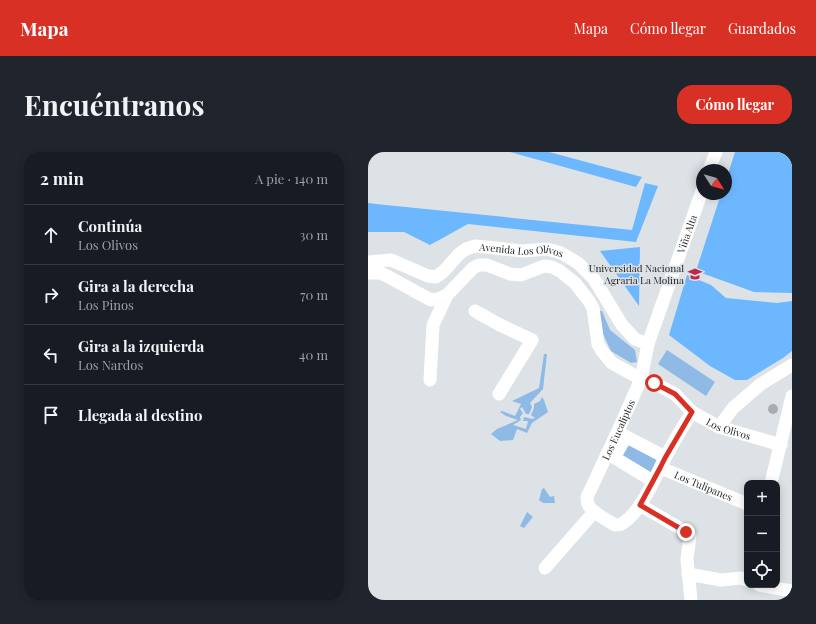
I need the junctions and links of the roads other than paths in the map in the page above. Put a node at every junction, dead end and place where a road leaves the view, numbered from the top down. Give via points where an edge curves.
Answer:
1 (716, 152) edge
2 (712, 164) edge
3 (699, 200) edge
4 (368, 262) edge
5 (368, 273) edge
6 (447, 295) junction
7 (475, 312) dead end
8 (648, 344) junction
9 (792, 366) edge
10 (641, 379) junction
11 (430, 380) dead end
12 (499, 394) dead end
13 (792, 396) edge
14 (692, 412) junction
15 (719, 427) junction
16 (622, 435) junction
17 (781, 445) junction
18 (663, 463) junction
19 (772, 480) edge
20 (653, 481) junction
21 (744, 503) edge
22 (640, 505) junction
23 (594, 512) junction
24 (545, 568) dead end
25 (688, 574) junction
26 (744, 579) edge
27 (776, 588) edge
28 (792, 591) edge
29 (691, 600) edge

1 - 2 street
3 - 8 street, Viña Alta
4 - 8 street, Avenida Los Olivos via 391,260 428,276 436,276 459,254 475,246 523,251 547,249 561,253 578,263 594,279 622,325 635,339
5 - 6 street via 387,276 431,300
6 - 10 street, Los Olivos via 479,265 487,265 515,275 544,266 560,270 575,283 593,308 598,344 602,351 612,363
6 - 11 street via 433,325
7 - 12 street via 532,340
8 - 10 street, Los Eucaliptos
9 - 15 street via 761,384 733,408
10 - 14 street, Los Olivos via 675,394
10 - 16 street, Los Eucaliptos
13 - 17 street
14 - 15 street, Los Olivos
14 - 18 street
15 - 17 street, Los Olivos
16 - 18 street, Los Tulipanes
16 - 20 street via 615,458
16 - 23 street, Los Eucaliptos via 587,497 587,502
17 - 19 street
18 - 20 street
18 - 21 street, Los Tulipanes
20 - 22 street
22 - 23 street via 622,524 614,525
22 - 25 street via 688,533
23 - 24 street
25 - 26 street via 721,580
25 - 29 street
27 - 28 street

